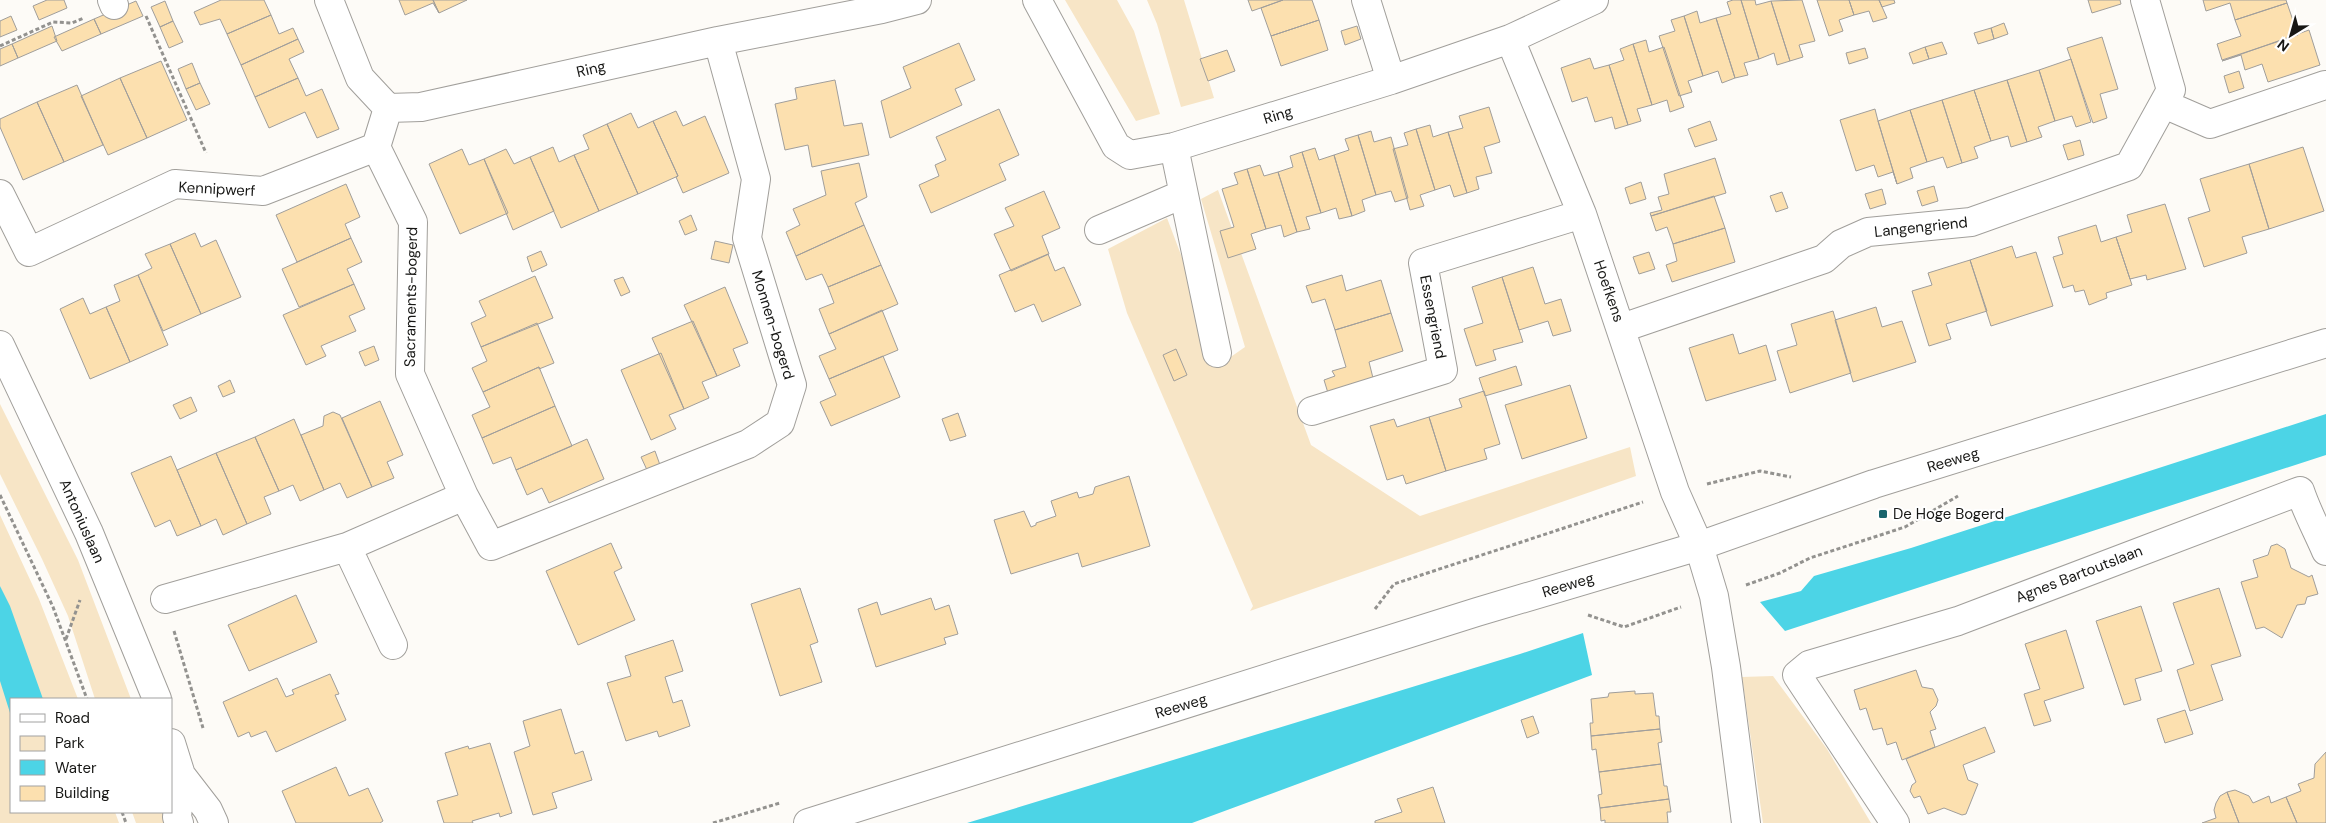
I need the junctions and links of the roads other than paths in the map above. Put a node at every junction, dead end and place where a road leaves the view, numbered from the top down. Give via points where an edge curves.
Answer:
1 (329, 0) edge
2 (916, 0) edge
3 (1036, 0) edge
4 (1366, 0) edge
5 (1594, 0) edge
6 (2145, 0) edge
7 (1510, 39) junction
8 (718, 41) junction
9 (1391, 80) junction
10 (2325, 84) edge
11 (2164, 104) junction
12 (388, 108) junction
13 (376, 146) junction
14 (1174, 147) junction
15 (0, 194) edge
16 (1183, 194) junction
17 (1582, 214) junction
18 (1099, 230) dead end
19 (1622, 328) junction
20 (2326, 342) edge
21 (0, 345) edge
22 (1217, 353) dead end
23 (1312, 411) dead end
24 (464, 496) junction
25 (1699, 546) junction
26 (347, 547) junction
27 (2326, 551) edge
28 (165, 599) road end
29 (393, 645) dead end
30 (157, 698) edge
31 (172, 746) edge
32 (181, 775) junction
33 (179, 823) edge
34 (214, 823) edge
35 (808, 823) edge
36 (1746, 823) edge
37 (1895, 823) edge

1 - 12 street via 360,78
2 - 8 street, Ring
3 - 14 street, Ring via 1116,146 1130,155
4 - 9 street
5 - 7 street, Ring
6 - 11 street, Langengriend via 2171,90
7 - 9 street, Ring
7 - 17 street, Hoefkens
8 - 12 street, Ring via 421,107
8 - 24 street, Monnen-bogerd via 756,179 747,238 792,384 780,423 748,444 492,546
9 - 14 street, Ring
10 - 11 street via 2210,124
11 - 19 street, Langengriend via 2129,166 1971,222 1868,232 1841,244 1824,259
12 - 13 street
13 - 15 street, Kennipwerf via 263,192 175,184 29,252
13 - 24 street, Sacraments-bogerd via 413,222 410,374
14 - 16 street
16 - 18 street
16 - 22 street
17 - 19 street, Hoefkens
17 - 23 street, Essengriend via 1422,263 1443,370
19 - 25 street, Hoefkens via 1675,492
20 - 25 street, Reeweg via 1874,484
21 - 30 street, Antoniuslaan via 89,533
24 - 26 street
25 - 35 street, Reeweg via 1468,615
25 - 36 street via 1714,596
26 - 28 street
26 - 29 street
27 - 37 street, Agnes Bartoutslaan via 2300,491 1958,621 1810,665 1796,675
31 - 32 street
32 - 33 street
32 - 34 street

